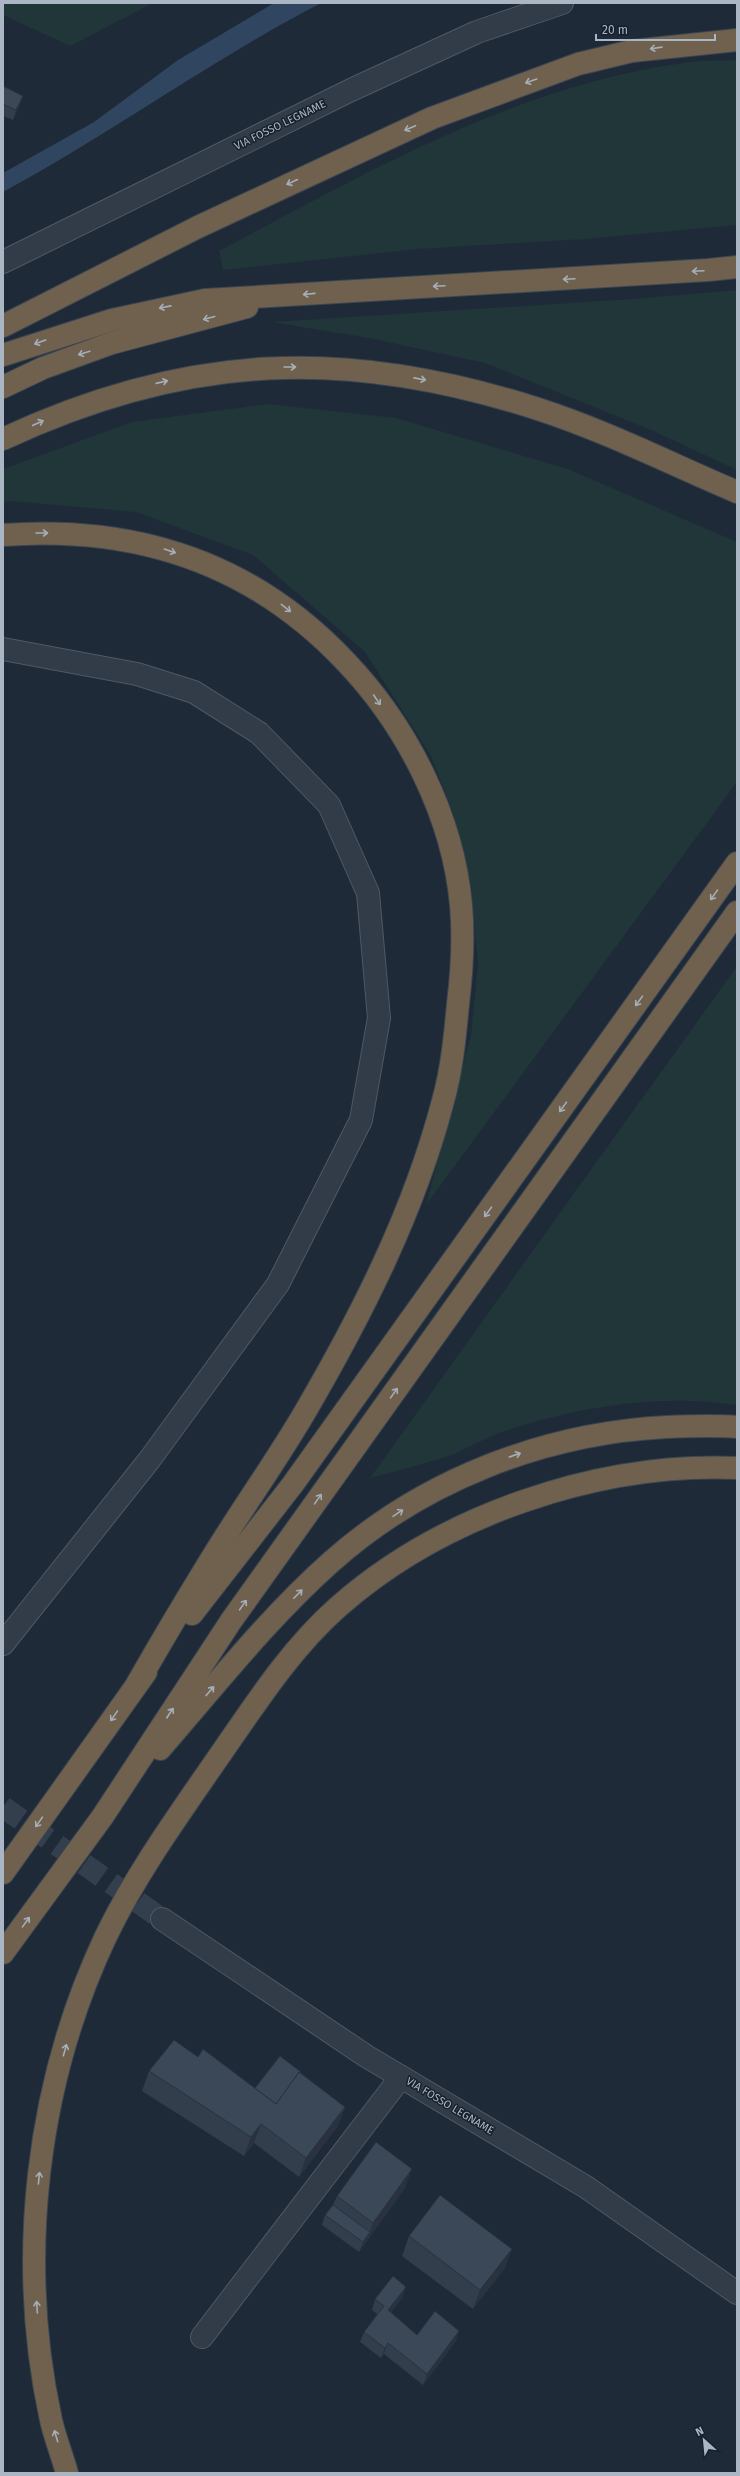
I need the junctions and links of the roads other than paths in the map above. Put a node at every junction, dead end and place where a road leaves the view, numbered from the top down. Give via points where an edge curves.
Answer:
1 (562, 3) edge
2 (737, 40) edge
3 (3, 262) edge
4 (737, 266) edge
5 (287, 297) junction
6 (3, 326) edge
7 (3, 355) edge
8 (3, 387) edge
9 (3, 439) edge
10 (737, 492) edge
11 (3, 535) edge
12 (3, 649) edge
13 (737, 863) edge
14 (737, 912) edge
15 (737, 1427) edge
16 (737, 1468) edge
17 (3, 1644) edge
18 (137, 1684) junction
19 (103, 1816) junction
20 (3, 1874) edge
21 (162, 1919) tunnel mouth
22 (3, 1953) edge
23 (400, 2077) junction
24 (737, 2293) edge
25 (202, 2337) dead end
26 (67, 2473) edge

1 - 3 street, VIA FOSSO LEGNAME via 477,32 365,84
2 -> 6 highway via 632,51 578,64 432,118 198,227
4 -> 5 highway via 708,270 339,291
5 -> 7 highway via 205,300 160,308 55,337
5 -> 8 highway via 112,343 44,368
9 -> 10 highway via 52,417 127,391 186,377 236,369 272,367 368,370 454,385 538,410 581,425
11 -> 18 highway via 76,533 166,549 242,579 275,600 308,626 364,681 412,753 445,829 456,869 461,904 460,985 453,1054 444,1099 408,1209 380,1273 304,1414 207,1566
12 - 17 street via 137,674 194,692 259,733 329,805 368,893 379,1018 361,1120 278,1284 150,1459
13 -> 18 highway via 298,1478
19 -> 14 highway via 231,1621
19 -> 15 highway via 295,1597 332,1561 412,1504 499,1461 569,1440 616,1431 654,1428
26 -> 16 highway via 52,2422 39,2342 35,2273 36,2215 45,2133 79,2001 106,1936 138,1878 179,1814 246,1716 316,1629 339,1607 406,1558 472,1523 562,1488 654,1469
18 -> 20 highway
22 -> 19 highway
21 - 23 street, VIA FOSSO LEGNAME
23 - 24 street, VIA FOSSO LEGNAME via 586,2187
23 - 25 street

